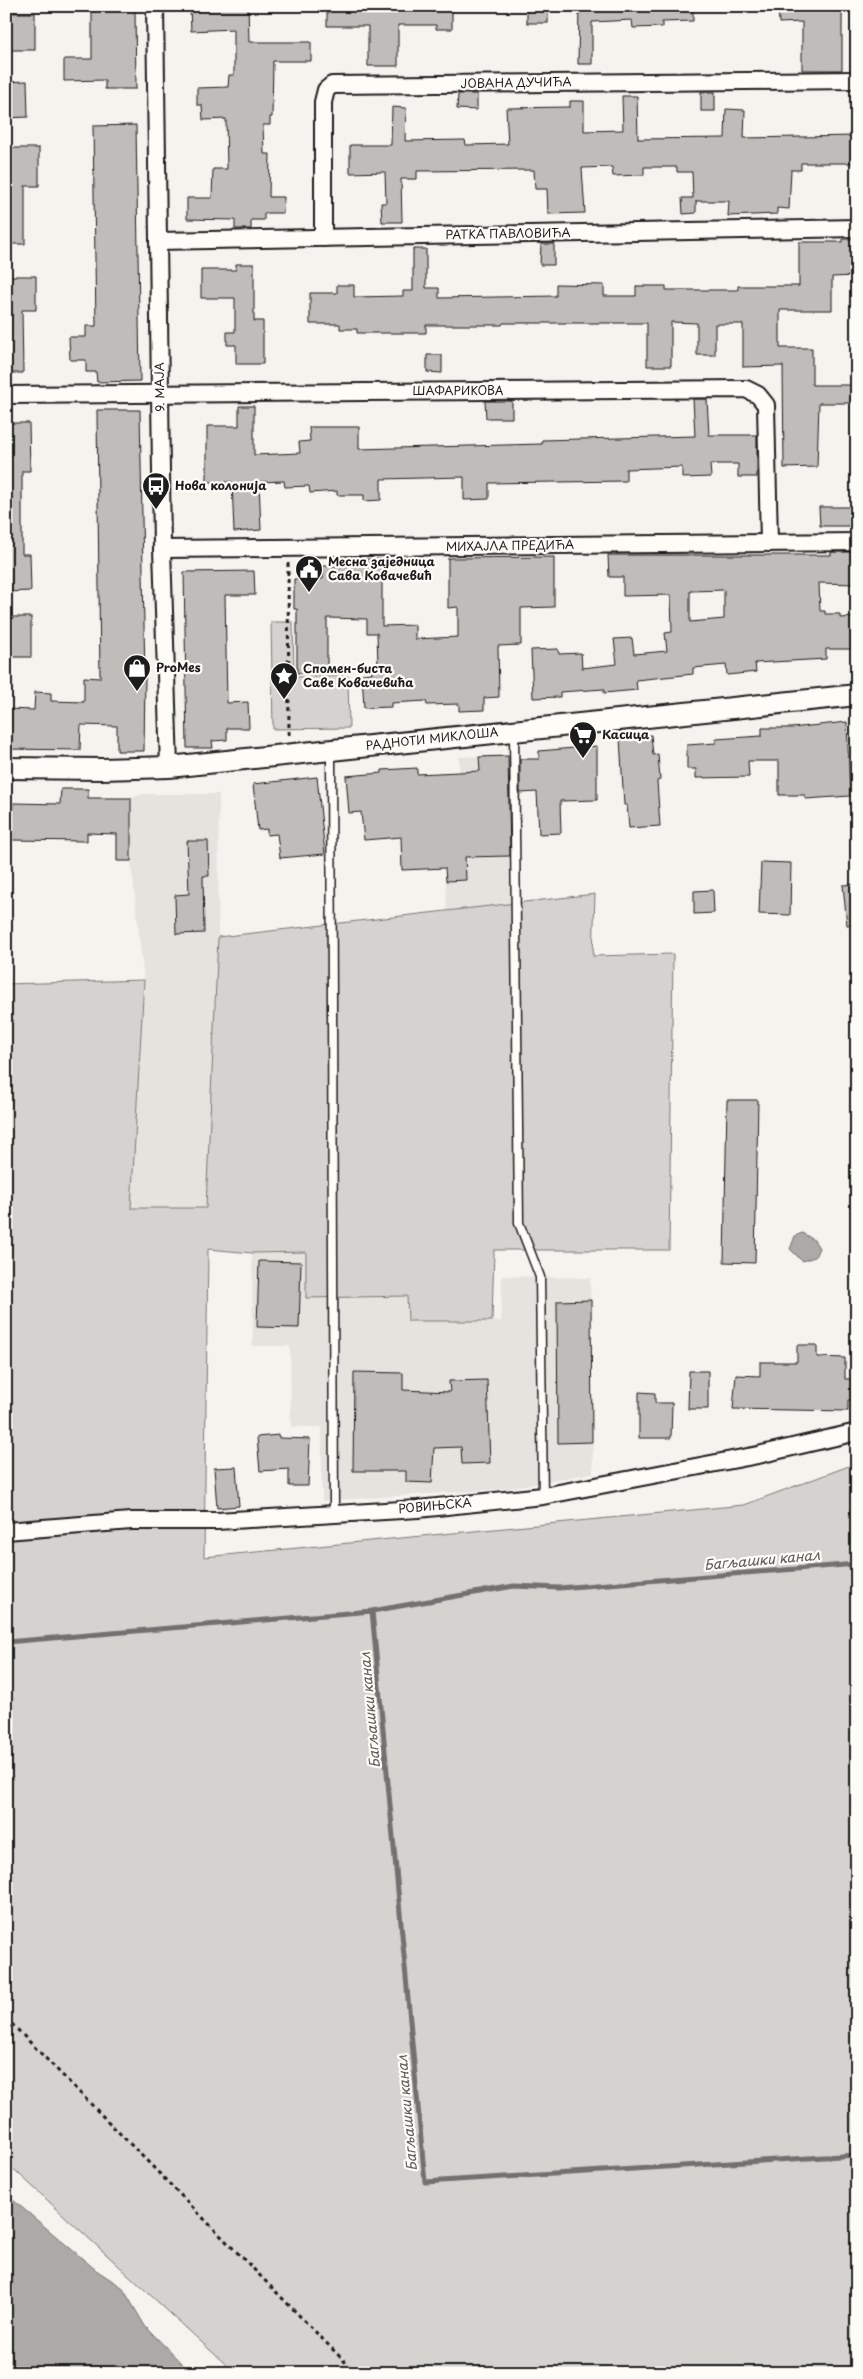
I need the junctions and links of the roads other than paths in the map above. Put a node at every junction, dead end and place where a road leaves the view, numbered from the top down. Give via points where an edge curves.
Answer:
1 (155, 6) edge
2 (857, 80) edge
3 (857, 228) edge
4 (323, 238) junction
5 (158, 242) junction
6 (160, 393) junction
7 (6, 395) edge
8 (857, 542) edge
9 (769, 543) junction
10 (162, 549) junction
11 (857, 694) edge
12 (514, 730) junction
13 (332, 750) junction
14 (169, 767) junction
15 (6, 768) edge
16 (857, 1432) edge
17 (543, 1496) junction
18 (334, 1514) junction
19 (6, 1531) edge

1 - 5 street, 9. МАЈА
2 - 4 street, ЈОВАНА ДУЧИЋА via 332,86 326,90 323,102
3 - 4 street, РАТКА ПАВЛОВИЋА
4 - 5 street, РАТКА ПАВЛОВИЋА
5 - 6 street, 9. МАЈА
6 - 7 street, ШАФАРИКОВА
6 - 9 street, ШАФАРИКОВА via 746,389 766,405
6 - 10 street, 9. МАЈА
8 - 9 street, МИХАЈЛА ПРЕДИЋА
9 - 10 street, МИХАЈЛА ПРЕДИЋА
10 - 14 street, 9. МАЈА
11 - 12 street, РАДНОТИ МИКЛОША
12 - 13 street, РАДНОТИ МИКЛОША
12 - 17 lane via 519,1222 540,1278
13 - 14 street, РАДНОТИ МИКЛОША
13 - 18 lane
14 - 15 street, РАДНОТИ МИКЛОША
16 - 17 street, РОВИЊСКА via 758,1455
17 - 18 street, РОВИЊСКА
18 - 19 street, РОВИЊСКА via 217,1521 132,1521

